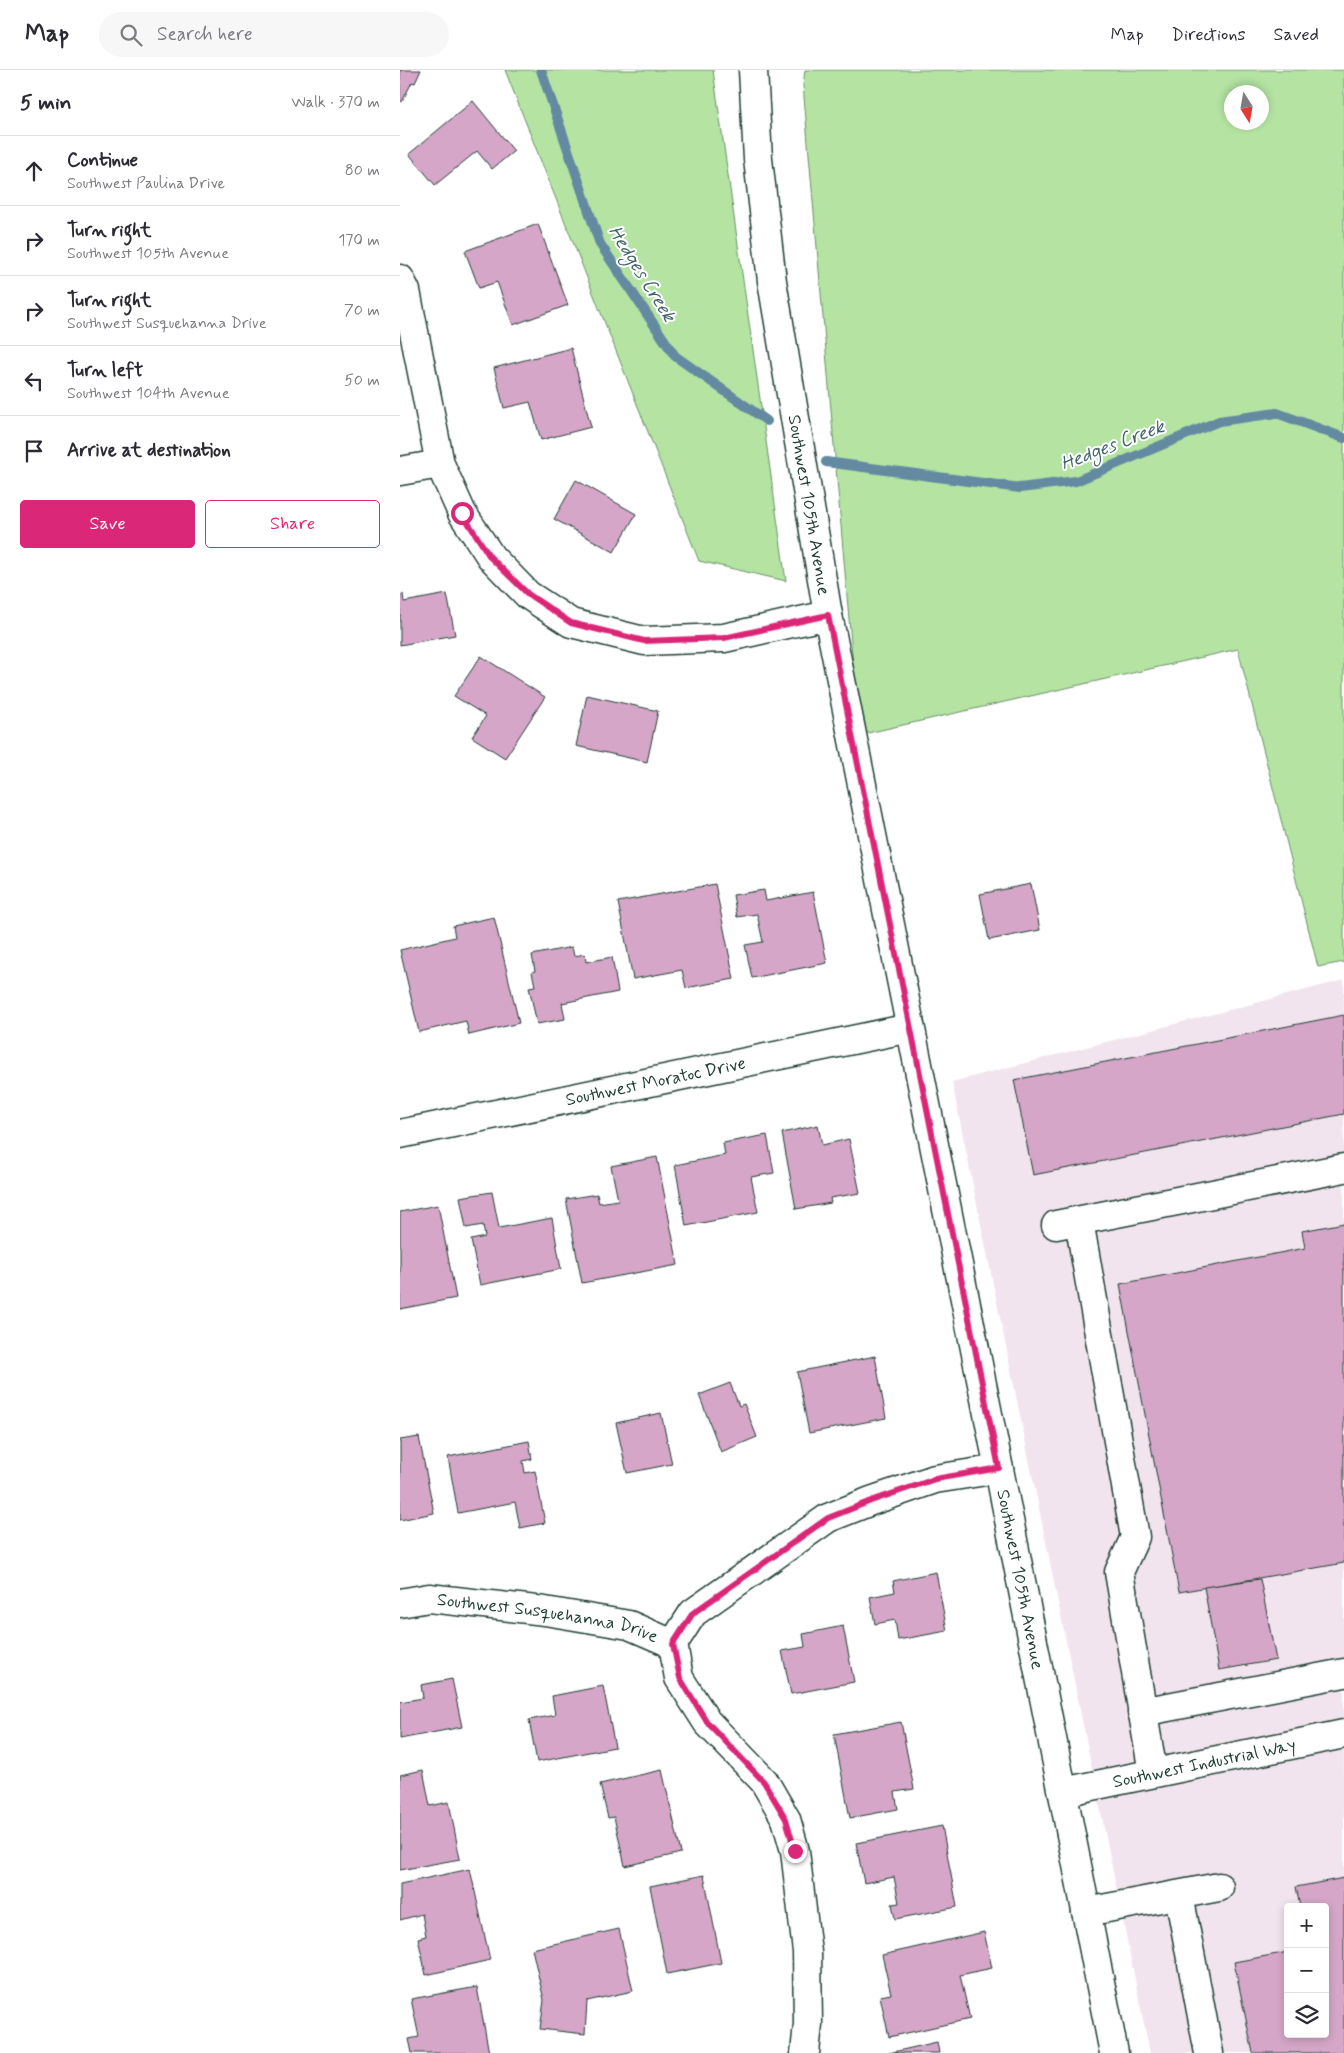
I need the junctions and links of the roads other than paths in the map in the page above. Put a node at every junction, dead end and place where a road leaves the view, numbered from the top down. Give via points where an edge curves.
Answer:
1 (753, 70) edge
2 (400, 279) edge
3 (440, 464) junction
4 (400, 471) edge
5 (828, 615) junction
6 (910, 1028) junction
7 (400, 1134) edge
8 (1344, 1168) edge
9 (999, 1468) junction
10 (400, 1603) edge
11 (673, 1644) junction
12 (1344, 1673) edge
13 (1142, 1712) junction
14 (1344, 1734) edge
15 (1153, 1773) junction
16 (1062, 1792) junction
17 (1219, 1887) dead end
18 (1179, 1895) junction
19 (1086, 1912) junction
20 (805, 2053) edge
21 (1114, 2053) edge
22 (1209, 2053) edge

1 - 5 street, Southwest 105th Avenue via 758,159 772,281
2 - 3 street via 406,291
3 - 4 street
3 - 5 street via 462,513 490,557 528,594 571,623 644,641 724,638
5 - 6 street, Southwest 105th Avenue
6 - 7 street, Southwest Moratoc Drive
6 - 9 street, Southwest 105th Avenue
8 - 13 street via 1067,1223 1135,1537 1119,1572
9 - 11 street, Southwest Susquehanna Drive via 935,1479 828,1518 693,1613
9 - 16 street, Southwest 105th Avenue
10 - 11 street, Southwest Susquehanna Drive via 430,1598 545,1611 629,1625
11 - 20 street via 680,1678 707,1722 764,1782 786,1819 795,1851 807,1952
12 - 13 street
13 - 15 street
14 - 15 street, Southwest Industrial Way
15 - 16 street, Southwest Industrial Way
16 - 19 street, Southwest 105th Avenue
17 - 18 street
18 - 19 street
18 - 22 street
19 - 21 street, Southwest 105th Avenue

